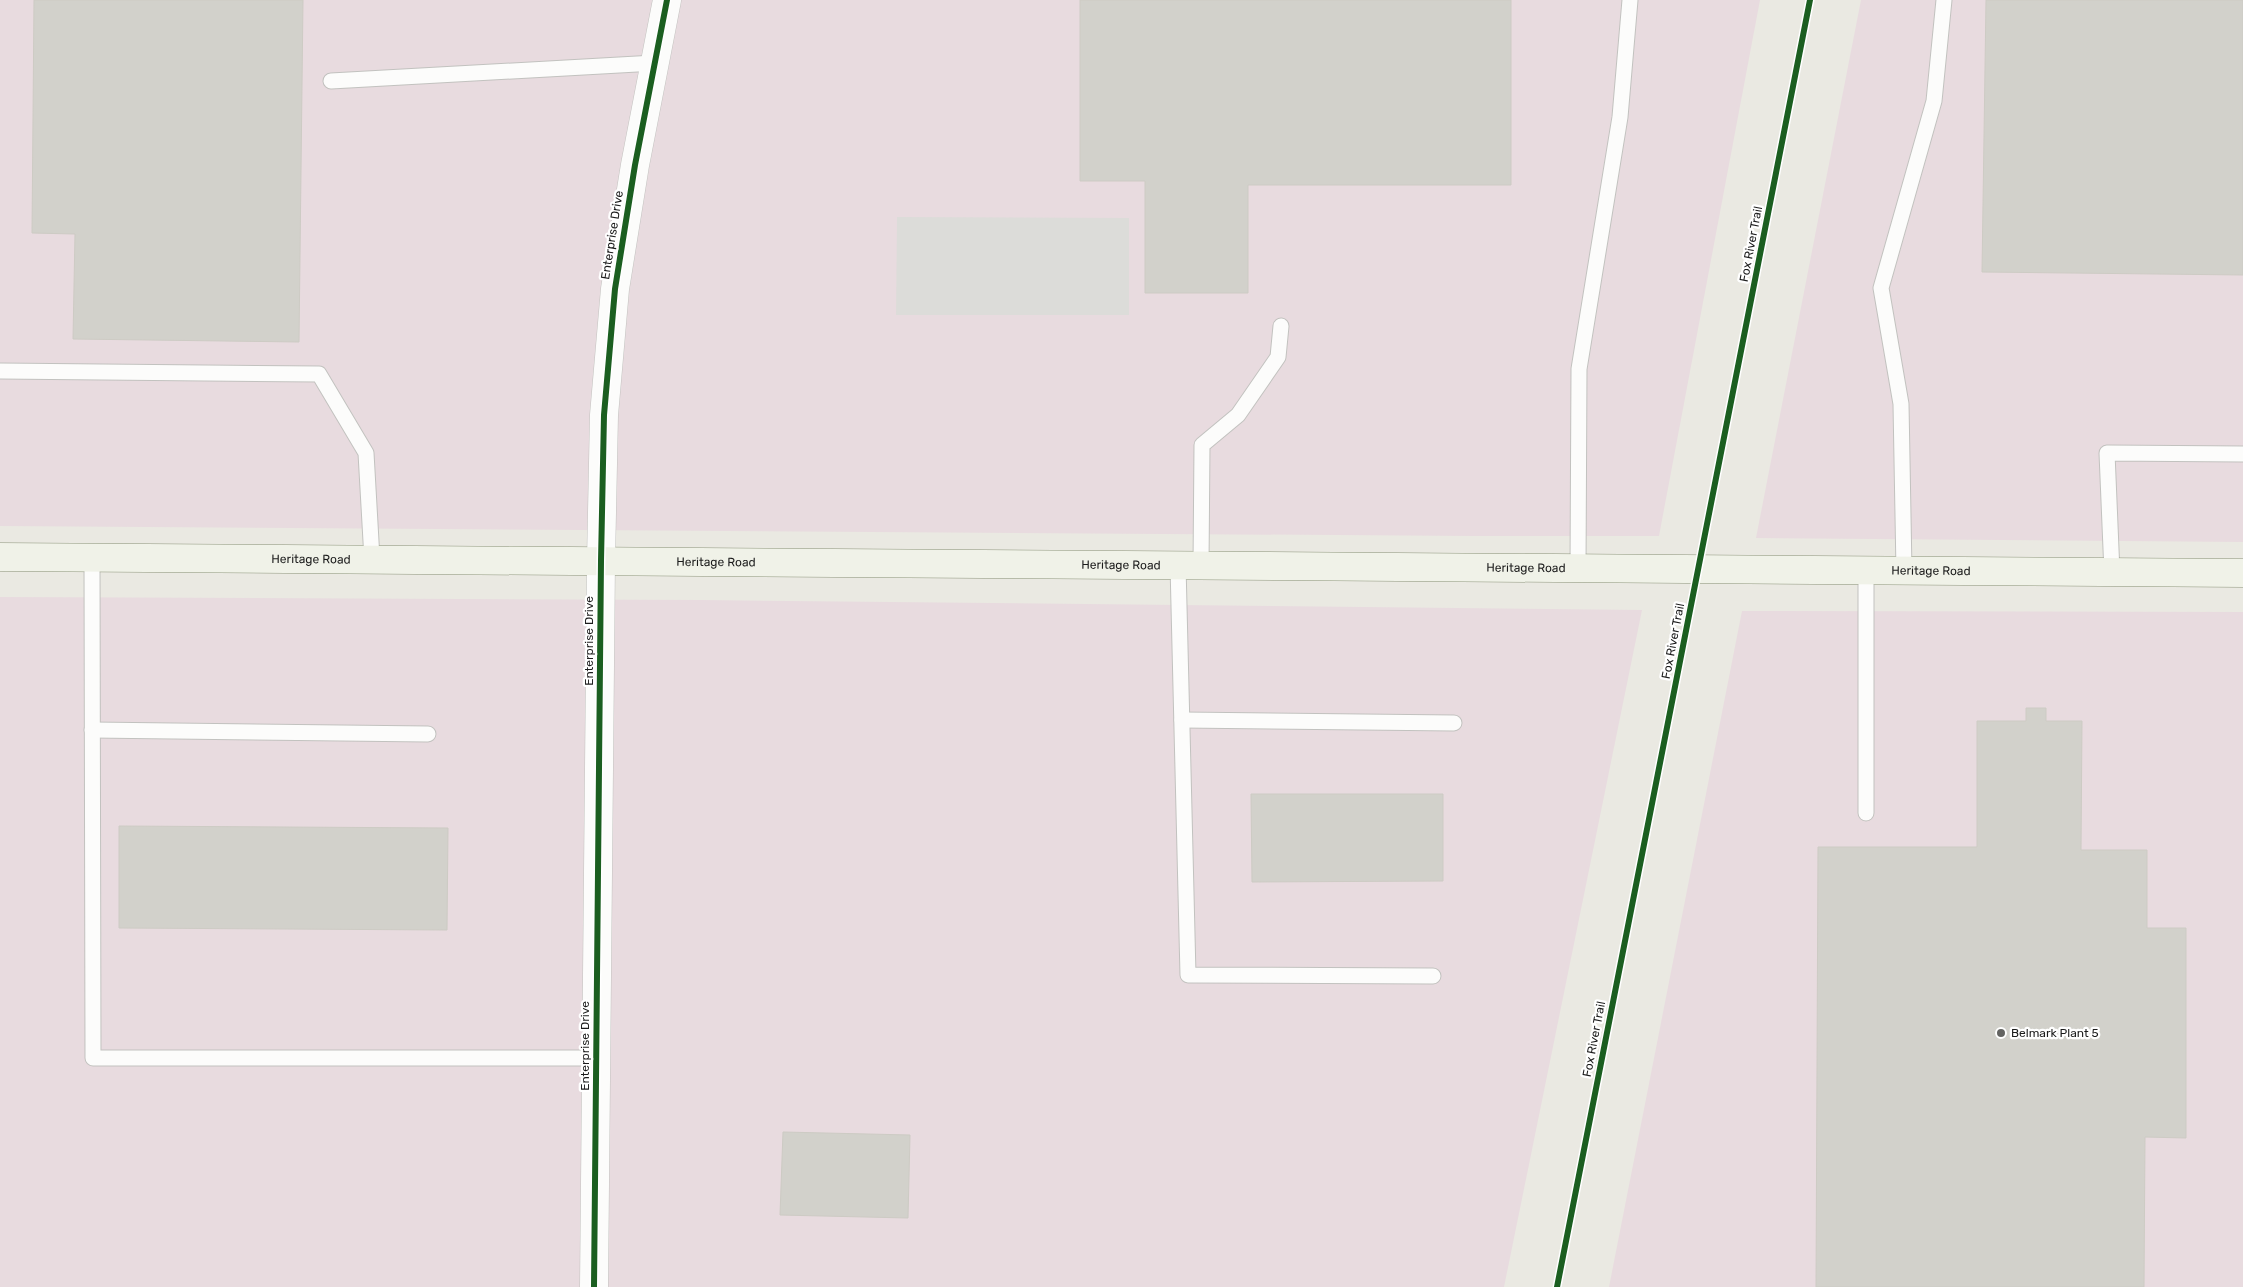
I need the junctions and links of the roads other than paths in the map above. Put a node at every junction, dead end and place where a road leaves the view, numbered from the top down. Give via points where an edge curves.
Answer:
1 (667, 0) edge
2 (1630, 0) edge
3 (1944, 0) edge
4 (655, 62) junction
5 (331, 81) dead end
6 (1281, 326) dead end
7 (0, 371) edge
8 (2243, 454) edge
9 (0, 557) edge
10 (92, 558) junction
11 (372, 560) junction
12 (601, 561) junction
13 (1189, 566) junction
14 (1578, 569) junction
15 (1866, 571) junction
16 (1904, 571) junction
17 (2112, 572) junction
18 (2243, 573) edge
19 (1182, 720) junction
20 (1454, 722) dead end
21 (92, 730) junction
22 (428, 734) dead end
23 (1866, 813) dead end
24 (1434, 976) dead end
25 (596, 1058) junction
26 (594, 1287) edge

1 - 4 street, Enterprise Drive
2 - 14 lane via 1620,116 1579,368
3 - 16 lane via 1934,101 1881,288 1901,404
4 - 5 lane
4 - 12 street, Enterprise Drive via 615,289 604,415
6 - 13 lane via 1278,357 1238,415 1202,445
7 - 11 lane via 319,374 366,453
8 - 17 lane via 2107,453
9 - 10 main road, Heritage Road
10 - 11 main road, Heritage Road
10 - 21 lane
11 - 12 main road, Heritage Road
12 - 13 main road, Heritage Road
12 - 25 street, Enterprise Drive
13 - 14 main road, Heritage Road
13 - 19 lane
14 - 15 main road, Heritage Road
15 - 16 main road, Heritage Road
15 - 23 lane
16 - 17 main road, Heritage Road
17 - 18 main road, Heritage Road
19 - 20 lane
19 - 24 lane via 1188,975
21 - 22 lane
21 - 25 lane via 93,1058
25 - 26 street, Enterprise Drive

